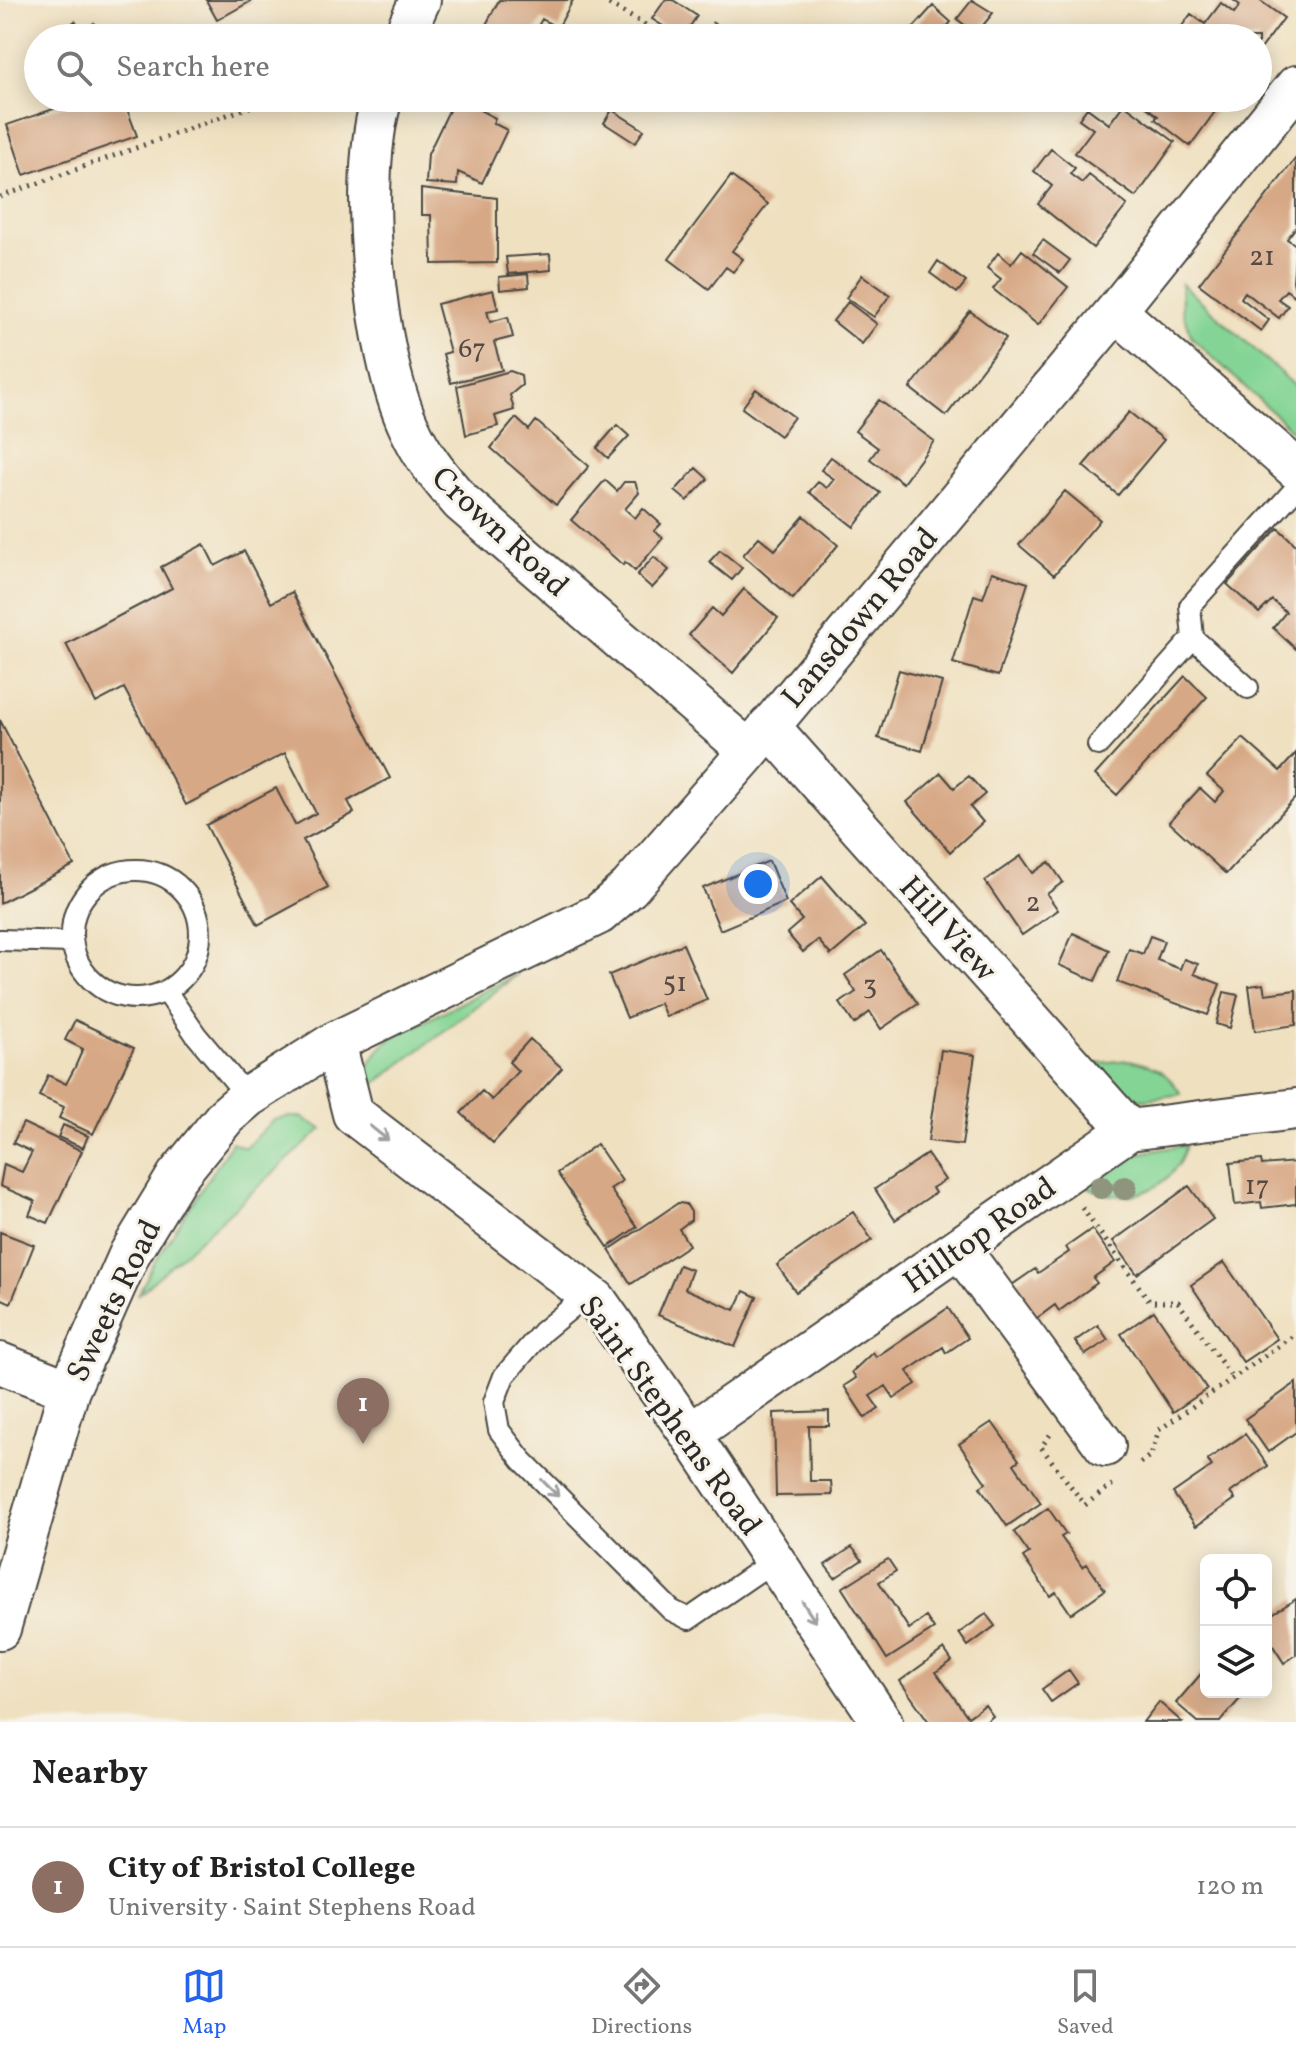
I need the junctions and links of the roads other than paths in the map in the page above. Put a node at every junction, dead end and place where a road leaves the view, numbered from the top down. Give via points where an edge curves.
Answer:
1 (420, 0) edge
2 (409, 24) edge
3 (1296, 86) edge
4 (378, 112) edge
5 (1116, 311) junction
6 (1296, 469) edge
7 (1296, 488) edge
8 (1193, 638) junction
9 (1248, 688) dead end
10 (759, 738) junction
11 (1098, 745) dead end
12 (0, 940) edge
13 (71, 942) junction
14 (166, 991) junction
15 (335, 1042) junction
16 (248, 1097) junction
17 (1296, 1109) edge
18 (1129, 1130) junction
19 (960, 1249) junction
20 (588, 1294) junction
21 (0, 1363) edge
22 (69, 1390) junction
23 (690, 1434) junction
24 (1117, 1466) road end
25 (775, 1560) junction
26 (0, 1629) edge
27 (868, 1716) edge

1 - 2 street
3 - 5 street, Lansdown Road
4 - 10 street, Crown Road via 367,189 385,354 408,425 429,466 461,502
5 - 6 street
5 - 10 street, Lansdown Road
7 - 8 lane via 1190,606
8 - 9 lane
8 - 11 lane
10 - 15 street, Lansdown Road via 629,888 599,914
10 - 18 street, Hill View
12 - 13 lane
13 - 14 lane via 79,966 95,985 117,996 142,999
13 - 14 lane via 73,914 88,890 111,874 139,869 166,876 187,894 199,919 199,947 188,973
14 - 16 lane
15 - 16 street, Sweets Road
15 -> 20 street, Saint Stephens Road via 353,1114
16 - 22 street, Sweets Road via 177,1176 130,1253
17 - 18 street, Hilltop Road
18 - 19 street, Hilltop Road
19 - 23 street, Hilltop Road
19 - 24 street
20 - 23 street, Saint Stephens Road
20 -> 25 lane via 542,1332 504,1376 494,1402 499,1430 522,1460 671,1610 689,1619
21 - 22 street
22 - 26 street, Sweets Road
23 - 25 street, Saint Stephens Road
25 -> 27 street, Saint Stephens Road

